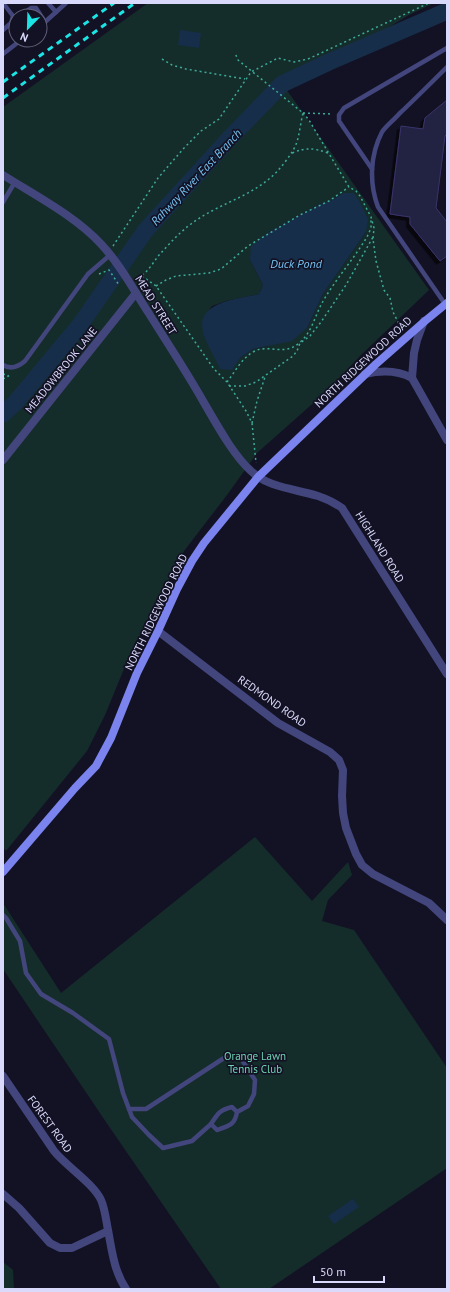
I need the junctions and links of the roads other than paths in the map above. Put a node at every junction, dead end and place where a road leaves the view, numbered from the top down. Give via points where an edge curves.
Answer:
1 (48, 3) edge
2 (66, 3) edge
3 (56, 12) junction
4 (48, 19) edge
5 (447, 48) edge
6 (447, 67) edge
7 (372, 169) junction
8 (3, 175) edge
9 (15, 182) junction
10 (3, 202) edge
11 (112, 258) junction
12 (136, 293) junction
13 (446, 304) edge
14 (425, 321) junction
15 (3, 365) edge
16 (365, 374) junction
17 (412, 378) junction
18 (447, 440) edge
19 (3, 460) edge
20 (258, 477) junction
21 (158, 631) junction
22 (447, 674) edge
23 (3, 872) edge
24 (3, 915) edge
25 (447, 920) edge
26 (3, 1076) edge
27 (129, 1109) junction
28 (237, 1112) junction
29 (211, 1124) junction
30 (3, 1194) edge
31 (108, 1231) junction
32 (126, 1289) edge

1 - 3 lane
2 - 3 lane
3 - 4 lane
5 - 7 lane via 344,108 339,121
6 - 7 lane via 383,131 376,147
7 - 13 lane via 374,197 378,207
8 - 9 street, MEAD STREET
9 - 10 lane
9 - 11 street, MEAD STREET via 76,222
11 - 12 street, MEAD STREET
11 - 15 lane via 88,274 20,366 10,368
12 - 19 street, MEADOWBROOK LANE
12 - 20 street, MEAD STREET via 238,457
13 - 14 street, NORTH RIDGEWOOD ROAD
14 - 16 street, NORTH RIDGEWOOD ROAD
14 - 17 street via 414,353
16 - 17 street via 396,372
16 - 20 street, NORTH RIDGEWOOD ROAD
17 - 18 street
20 - 21 street, NORTH RIDGEWOOD ROAD via 192,561
20 - 22 street, HIGHLAND ROAD via 270,483 319,496 342,508
21 - 23 street, NORTH RIDGEWOOD ROAD via 96,766
21 - 25 street, REDMOND ROAD via 278,723 336,756 343,770 342,804 346,828 362,865 373,874 430,903
24 - 27 lane via 20,941 26,973 41,994 109,1039
26 - 31 street, FOREST ROAD via 61,1160 93,1188 101,1199
27 - 28 lane via 146,1109 224,1058 240,1057 255,1080 254,1094 248,1106
27 - 29 lane via 132,1117 163,1148 192,1141
28 - 29 lane via 232,1107 223,1110
28 - 29 lane via 236,1119 228,1127 217,1130
30 - 31 street via 50,1243 60,1248 72,1248
31 - 32 street, FOREST ROAD via 114,1262

